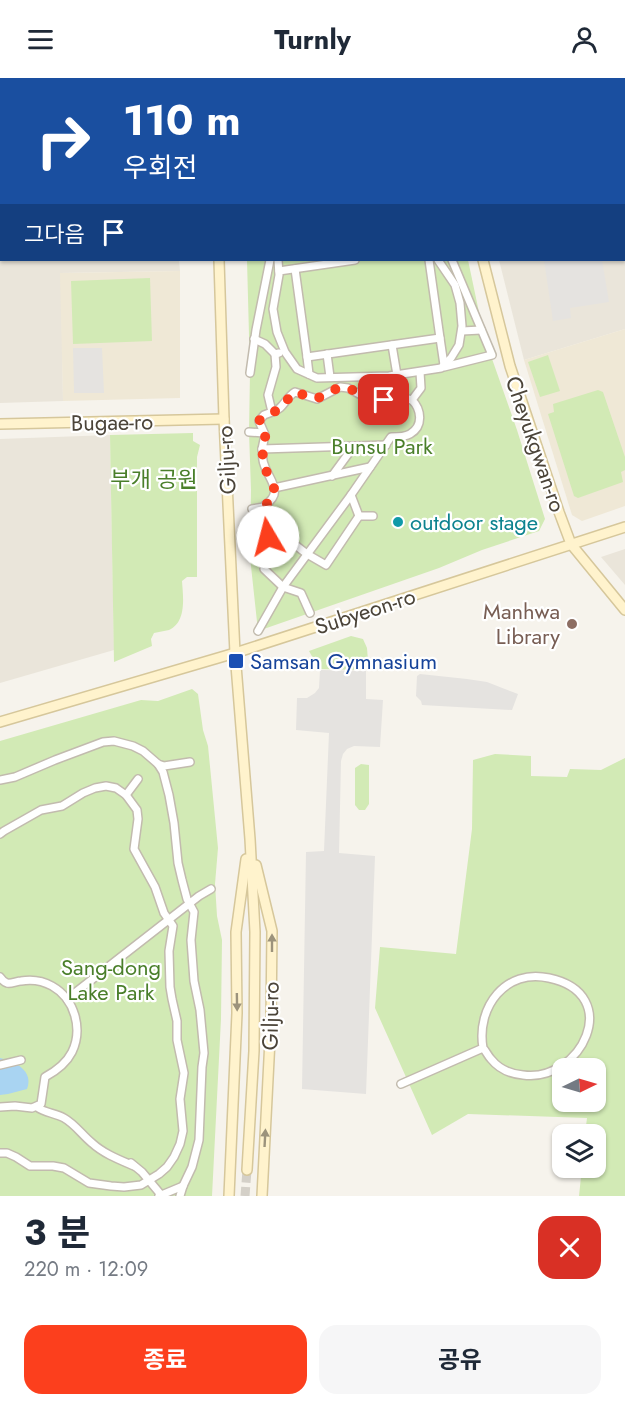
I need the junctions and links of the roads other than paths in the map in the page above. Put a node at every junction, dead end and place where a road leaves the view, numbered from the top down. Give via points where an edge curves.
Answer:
1 (219, 261) edge
2 (270, 261) edge
3 (278, 261) edge
4 (337, 261) edge
5 (429, 261) edge
6 (439, 261) edge
7 (452, 261) edge
8 (483, 261) edge
9 (295, 268) junction
10 (279, 271) junction
11 (481, 330) junction
12 (462, 331) junction
13 (440, 338) junction
14 (254, 339) junction
15 (392, 345) junction
16 (285, 352) junction
17 (275, 354) junction
18 (327, 354) junction
19 (307, 357) junction
20 (443, 367) junction
21 (420, 372) junction
22 (250, 373) dead end
23 (309, 375) junction
24 (397, 375) junction
25 (330, 377) junction
26 (412, 400) junction
27 (272, 412) junction
28 (224, 419) junction
29 (0, 424) edge
30 (249, 432) dead end
31 (264, 433) junction
32 (386, 445) junction
33 (354, 446) junction
34 (262, 449) junction
35 (370, 467) junction
36 (332, 476) junction
37 (274, 488) junction
38 (351, 495) junction
39 (264, 507) junction
40 (252, 509) dead end
41 (359, 516) junction
42 (373, 516) dead end
43 (268, 524) junction
44 (625, 527) edge
45 (571, 544) junction
46 (307, 554) junction
47 (283, 587) junction
48 (625, 610) edge
49 (310, 613) dead end
50 (258, 632) dead end
51 (235, 654) junction
52 (0, 722) edge
53 (190, 762) dead end
54 (158, 764) junction
55 (138, 778) dead end
56 (0, 780) edge
57 (126, 795) junction
58 (0, 834) edge
59 (249, 839) junction
60 (211, 889) dead end
61 (189, 903) junction
62 (168, 919) junction
63 (0, 977) edge
64 (67, 999) junction
65 (483, 1048) junction
66 (19, 1061) dead end
67 (0, 1065) edge
68 (400, 1084) dead end
69 (0, 1107) edge
70 (37, 1107) junction
71 (0, 1153) edge
72 (125, 1159) dead end
73 (134, 1166) junction
74 (247, 1170) tunnel mouth
75 (149, 1180) junction
76 (183, 1186) junction
77 (161, 1196) edge
78 (180, 1196) edge
79 (229, 1196) edge
80 (262, 1196) edge

1 - 28 street, Gilju-ro
2 - 14 street
3 - 10 street
4 - 9 street
5 - 13 street
6 - 12 street via 455,285
7 - 11 street
8 - 45 street, Cheyukgwan-ro via 510,366
9 - 10 street
9 - 19 street
10 - 16 street via 273,309
11 - 12 street
11 - 20 street via 492,355
12 - 20 street via 459,345
13 - 15 street
13 - 20 street
14 - 17 street
14 - 22 street
15 - 18 street
15 - 24 street
16 - 17 street
16 - 23 street via 297,369
17 - 27 street via 276,367 268,395
18 - 19 street
18 - 25 street
19 - 23 street
20 - 21 street
21 - 24 street
21 - 26 street via 421,388
23 - 25 street
24 - 25 street
26 - 27 street via 396,396 384,400 340,387 316,399 295,392
26 - 32 street via 419,409 417,429 410,435 391,437
27 - 31 street via 259,421
28 - 29 street, Bugae-ro
28 - 51 street, Gilju-ro
30 - 31 street
31 - 34 street
32 - 33 street
32 - 35 street
33 - 34 street
33 - 36 street
34 - 37 street via 263,464
35 - 36 street
35 - 38 street
36 - 37 street
37 - 39 street via 271,501
38 - 41 street
38 - 46 street
39 - 40 street
39 - 43 street
41 - 42 street
41 - 46 street via 326,565
43 - 46 street
43 - 47 street via 264,569
44 - 45 street, Subyeon-ro
45 - 48 street, Cheyukgwan-ro
45 - 51 street, Subyeon-ro
46 - 47 street
47 - 49 street via 301,593
47 - 50 street
51 - 52 street, Subyeon-ro
51 - 59 street, Gilju-ro
53 - 54 street
54 - 56 street via 143,750 114,741 103,742
54 - 61 street via 169,795 178,863
55 - 57 street
57 - 58 street via 116,788 95,788 62,806 40,810
57 - 62 street via 138,819 134,849
59 - 74 street, Gilju-ro via 255,955
59 -> 79 street, Gilju-ro via 236,932 237,1013
80 -> 59 street, Gilju-ro via 272,932
60 - 61 street
61 - 62 street
61 - 76 street via 194,912 191,940 204,1053 199,1140
62 - 64 street
62 - 75 street via 173,926 170,987 184,1073 180,1100 183,1131 174,1157
63 - 64 street via 8,983 45,983
64 - 70 street via 76,1018 74,1046 65,1063 45,1077
65 - 65 street via 498,1067 516,1075 548,1072 574,1056 584,1041 589,1027 588,1004 581,993 559,980 529,976 515,981 501,988 490,1001 483,1025
65 - 68 street
66 - 67 street
69 - 70 street
70 - 73 street via 64,1118 97,1147
71 - 75 street via 30,1166 64,1168 89,1183 123,1187
72 - 73 street
73 - 75 street
75 - 77 street
76 - 77 street
76 - 78 street

